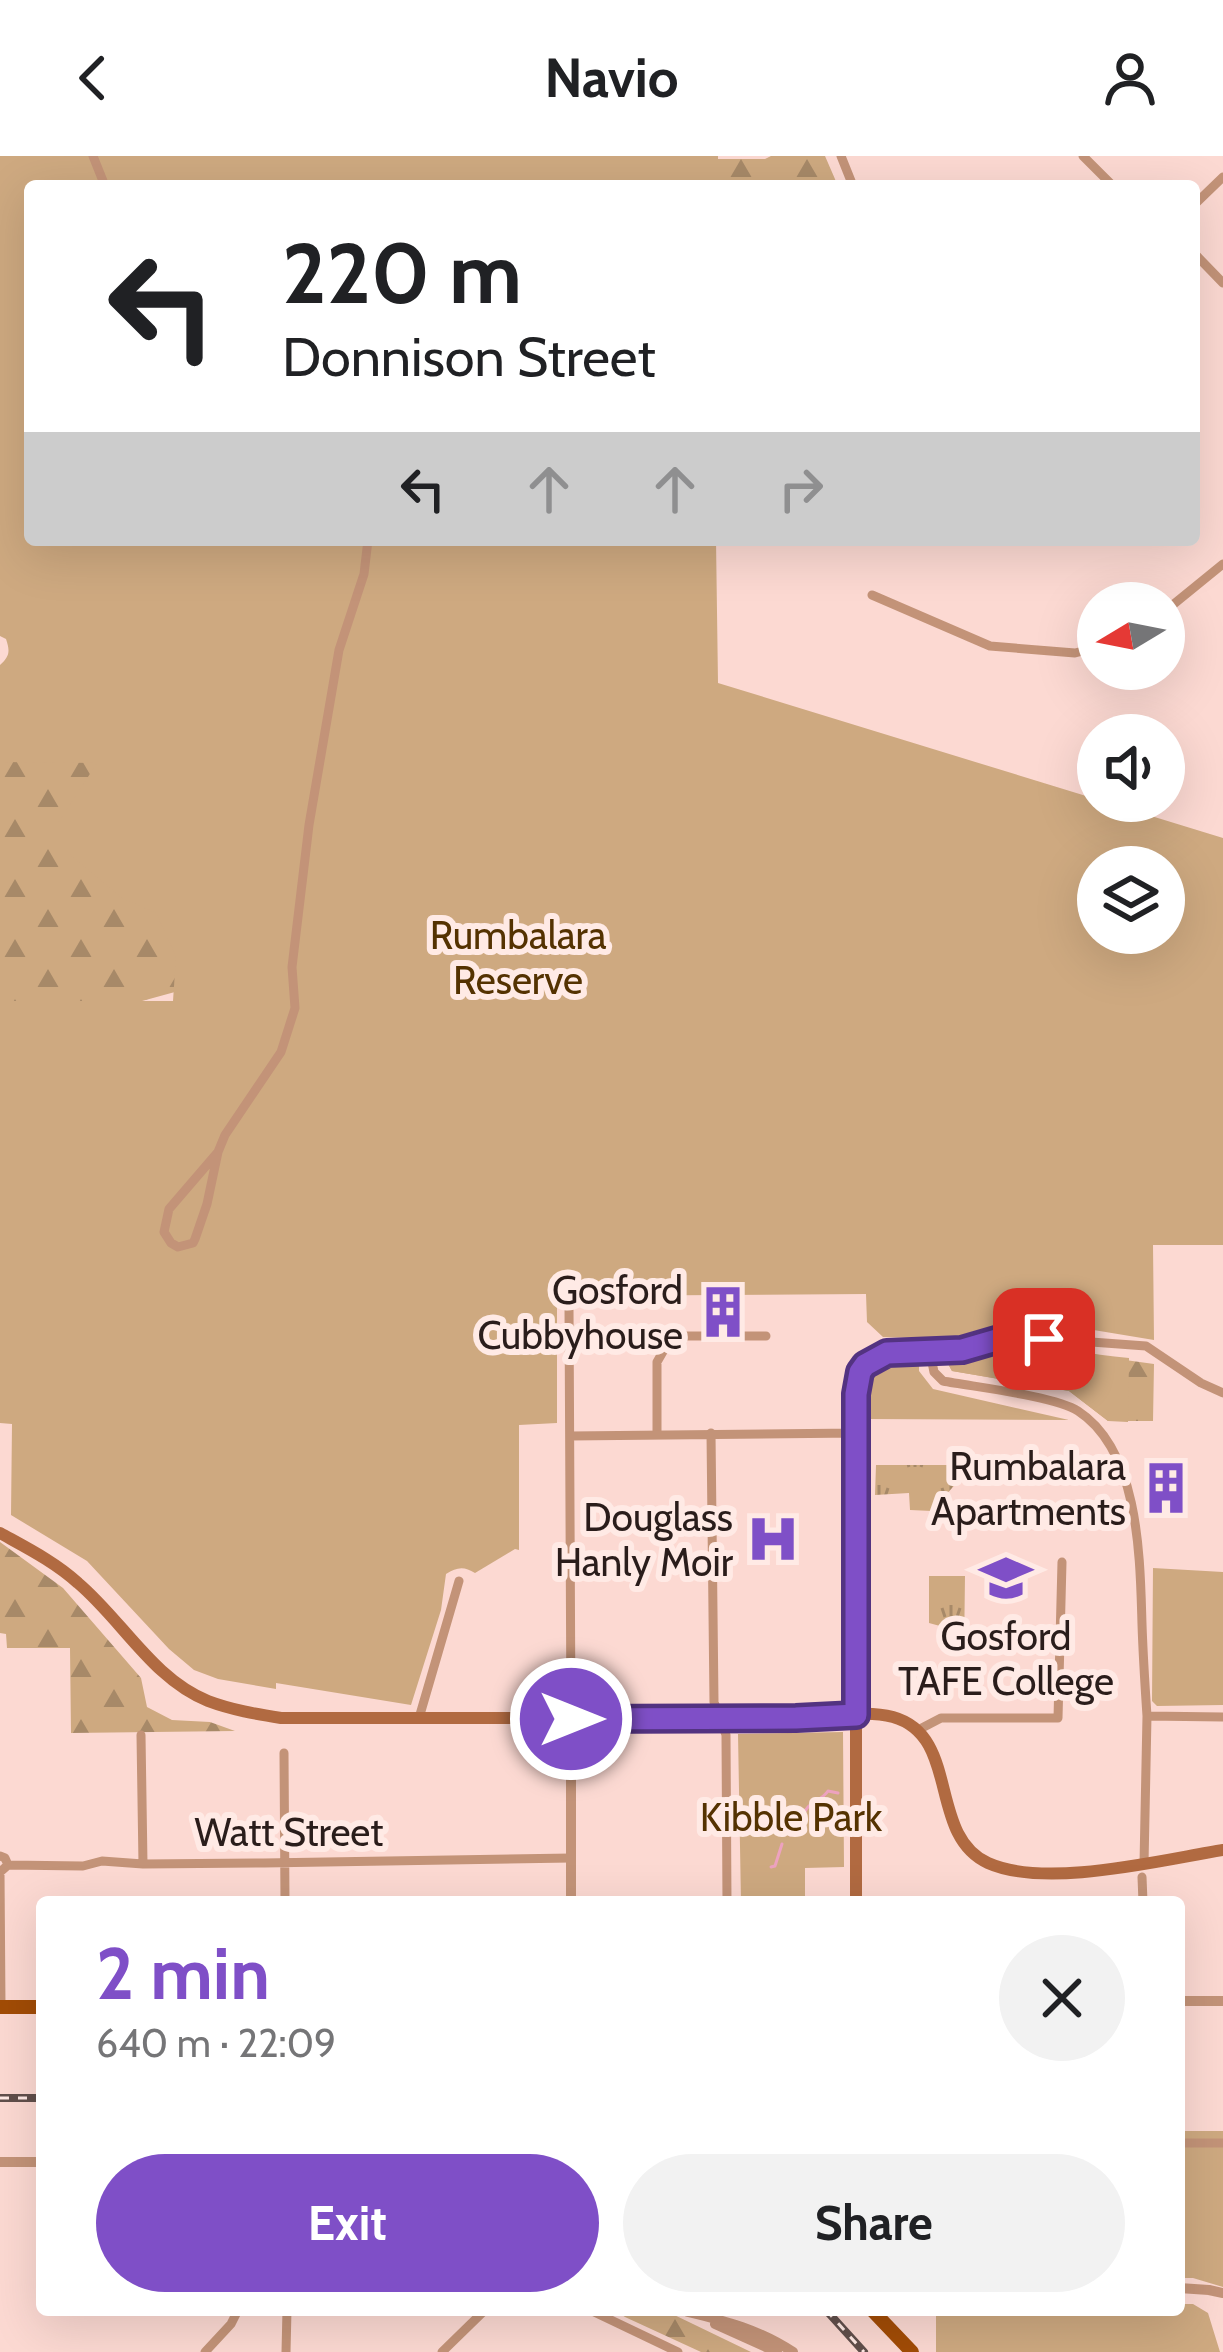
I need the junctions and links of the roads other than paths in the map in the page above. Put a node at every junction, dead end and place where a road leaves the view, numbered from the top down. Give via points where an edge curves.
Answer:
1 (1083, 156) edge
2 (1223, 177) edge
3 (1107, 180) edge
4 (1200, 199) edge
5 (1200, 259) edge
6 (1223, 283) edge
7 (367, 546) edge
8 (1223, 564) edge
9 (872, 595) dead end
10 (1185, 595) edge
11 (1077, 652) edge
12 (218, 1152) junction
13 (569, 1306) dead end
14 (766, 1336) dead end
15 (930, 1352) junction
16 (1223, 1393) edge
17 (711, 1433) junction
18 (856, 1433) junction
19 (656, 1434) junction
20 (570, 1436) junction
21 (0, 1533) edge
22 (1063, 1562) dead end
23 (459, 1581) dead end
24 (856, 1715) junction
25 (1147, 1716) junction
26 (1223, 1717) edge
27 (419, 1718) junction
28 (720, 1718) junction
29 (571, 1719) junction
30 (918, 1730) junction
31 (141, 1735) dead end
32 (284, 1753) dead end
33 (1223, 1850) edge
34 (571, 1858) junction
35 (285, 1863) junction
36 (3, 1864) edge
37 (143, 1864) junction
38 (1143, 1871) junction
39 (286, 1896) edge
40 (571, 1896) edge
41 (727, 1896) edge
42 (856, 1896) edge
43 (1143, 1896) edge
44 (1185, 2001) edge
45 (1223, 2001) edge
46 (0, 2007) edge
47 (36, 2007) edge
48 (1185, 2143) edge
49 (1223, 2143) edge
50 (0, 2162) edge
51 (36, 2162) edge
52 (1186, 2288) edge
53 (1223, 2296) edge
54 (235, 2316) edge
55 (287, 2316) edge
56 (479, 2316) edge
57 (603, 2316) edge
58 (696, 2316) edge
59 (703, 2316) edge
60 (882, 2316) edge
61 (205, 2352) edge
62 (286, 2352) edge
63 (442, 2352) edge
64 (678, 2352) edge
65 (777, 2352) edge
66 (793, 2352) edge
67 (913, 2352) edge

1 - 3 street
2 - 4 street
5 - 6 street
7 - 12 street via 339,650 310,825 292,967 295,1008 281,1052
8 - 10 street
9 - 11 street via 990,646
12 - 12 street via 195,1239 178,1247 164,1232 169,1209
13 - 20 street
14 - 19 street via 673,1336 657,1362
15 - 16 street via 1010,1336 1145,1346
15 - 18 street via 887,1353 865,1365
15 - 25 street via 943,1381 1075,1409 1112,1451 1139,1538
17 - 18 street
17 - 19 street
17 - 28 street via 713,1693
18 - 24 street
19 - 20 street
20 - 29 street
21 - 27 main road via 79,1583 167,1676 203,1700 280,1718
22 - 30 street via 1058,1718 941,1718
23 - 27 street
24 - 28 main road
24 - 30 main road via 895,1718
24 - 42 main road
25 - 26 street
25 - 38 street
27 - 29 main road
28 - 29 main road
28 - 41 street
29 - 34 street
30 - 38 main road via 934,1754 955,1828 984,1861 1034,1872
31 - 37 street
32 - 35 street
33 - 38 main road
34 - 35 street, Watt Street
34 - 40 street
35 - 37 street, Watt Street
35 - 39 street
36 - 37 street, Watt Street
36 - 46 street
38 - 43 street
44 - 45 street
46 - 47 main road
48 - 49 street
50 - 51 street
52 - 53 street
54 - 61 street
55 - 62 street
56 - 63 street
57 - 64 street
58 - 65 street
59 - 66 street
60 - 67 main road

